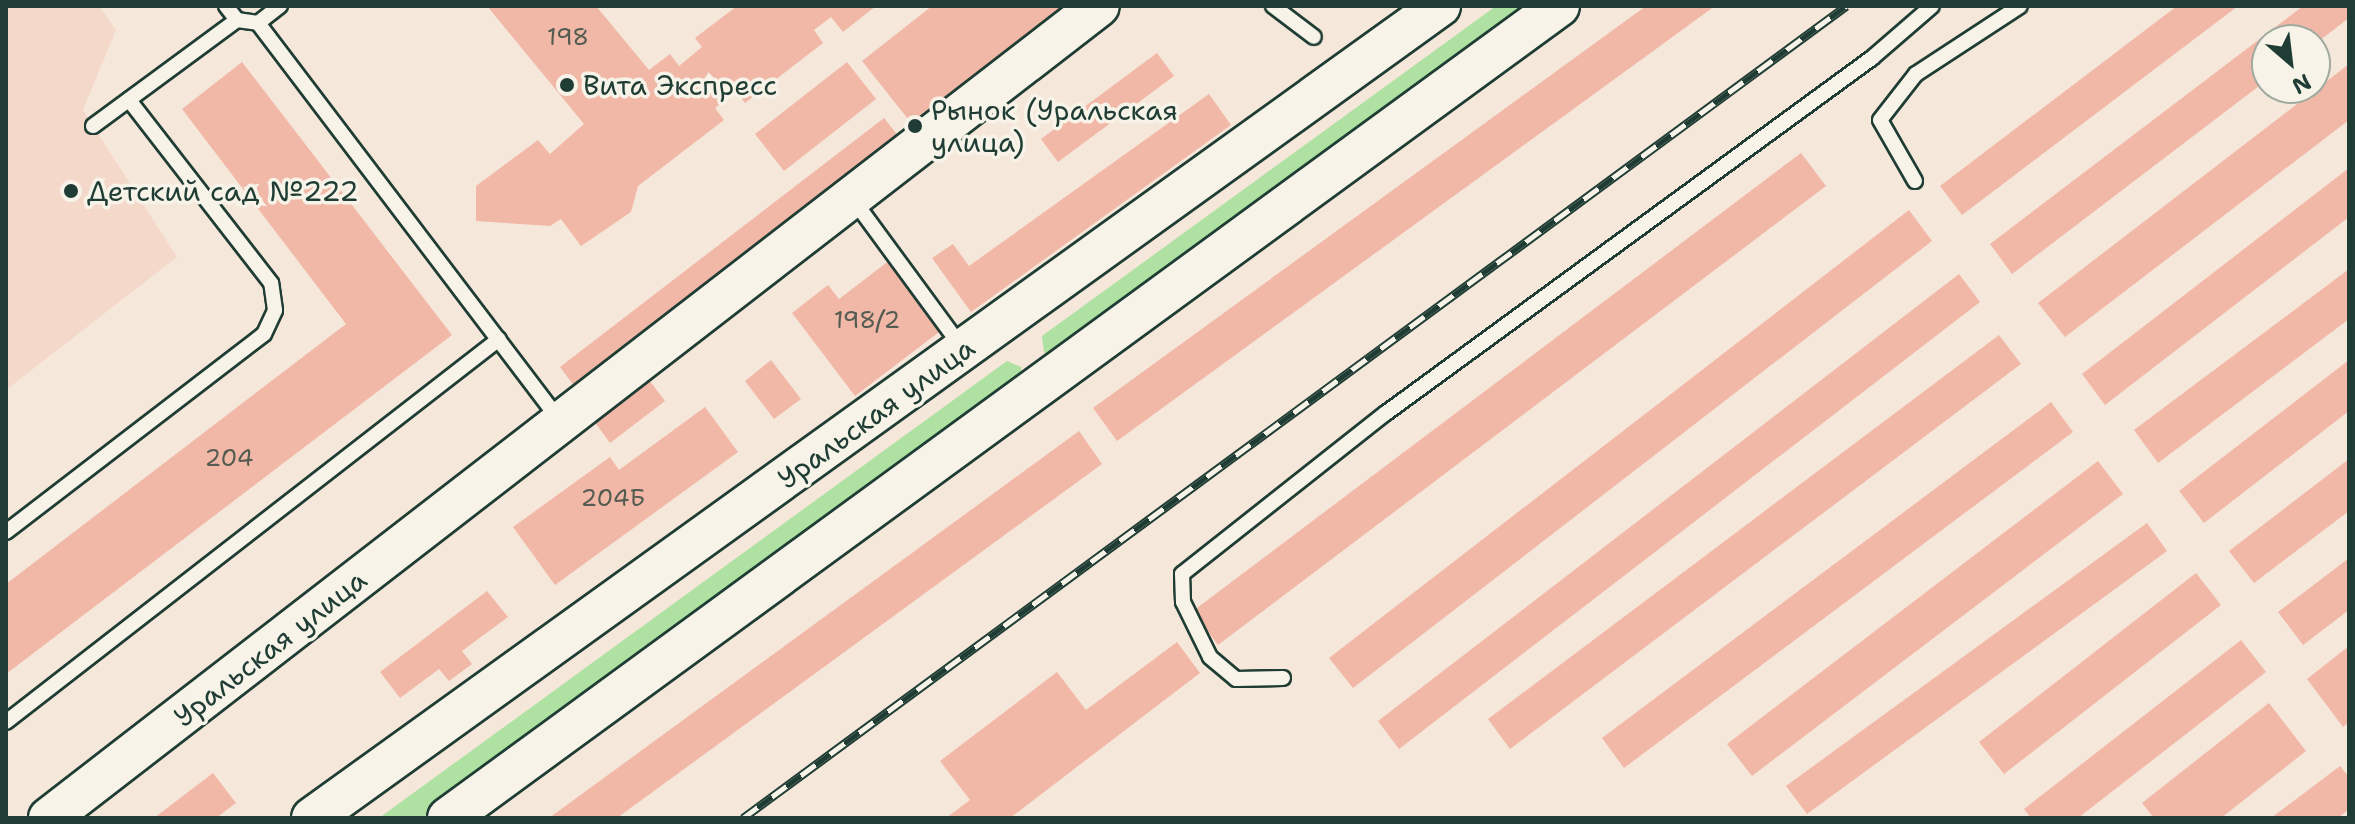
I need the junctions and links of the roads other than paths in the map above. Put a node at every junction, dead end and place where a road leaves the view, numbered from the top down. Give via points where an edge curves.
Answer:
1 (226, 6) edge
2 (280, 6) edge
3 (1099, 6) edge
4 (1273, 6) edge
5 (1440, 6) edge
6 (1559, 6) edge
7 (1932, 6) edge
8 (2020, 6) edge
9 (237, 20) junction
10 (258, 23) junction
11 (1314, 37) dead end
12 (129, 100) junction
13 (93, 126) dead end
14 (1915, 181) dead end
15 (851, 198) junction
16 (499, 339) junction
17 (964, 350) junction
18 (562, 423) junction
19 (6, 532) edge
20 (1283, 678) dead end
21 (6, 722) edge
22 (49, 818) edge
23 (312, 818) edge
24 (448, 818) edge

1 - 9 lane
2 - 10 lane
3 - 15 main road, Уральская улица
4 - 11 lane
5 - 17 main road, Уральская улица
6 - 24 main road
7 - 20 lane via 1872,58 1386,413 1182,574 1183,602 1210,657 1236,679
8 - 14 lane via 1916,74 1880,120
9 - 10 lane
9 - 12 lane
10 - 16 lane
12 - 13 lane
12 - 19 lane via 271,283 275,310 264,334
15 - 17 lane
15 - 18 main road, Уральская улица
16 - 18 lane
16 - 21 lane
17 - 23 main road, Уральская улица
18 - 22 main road, Уральская улица

